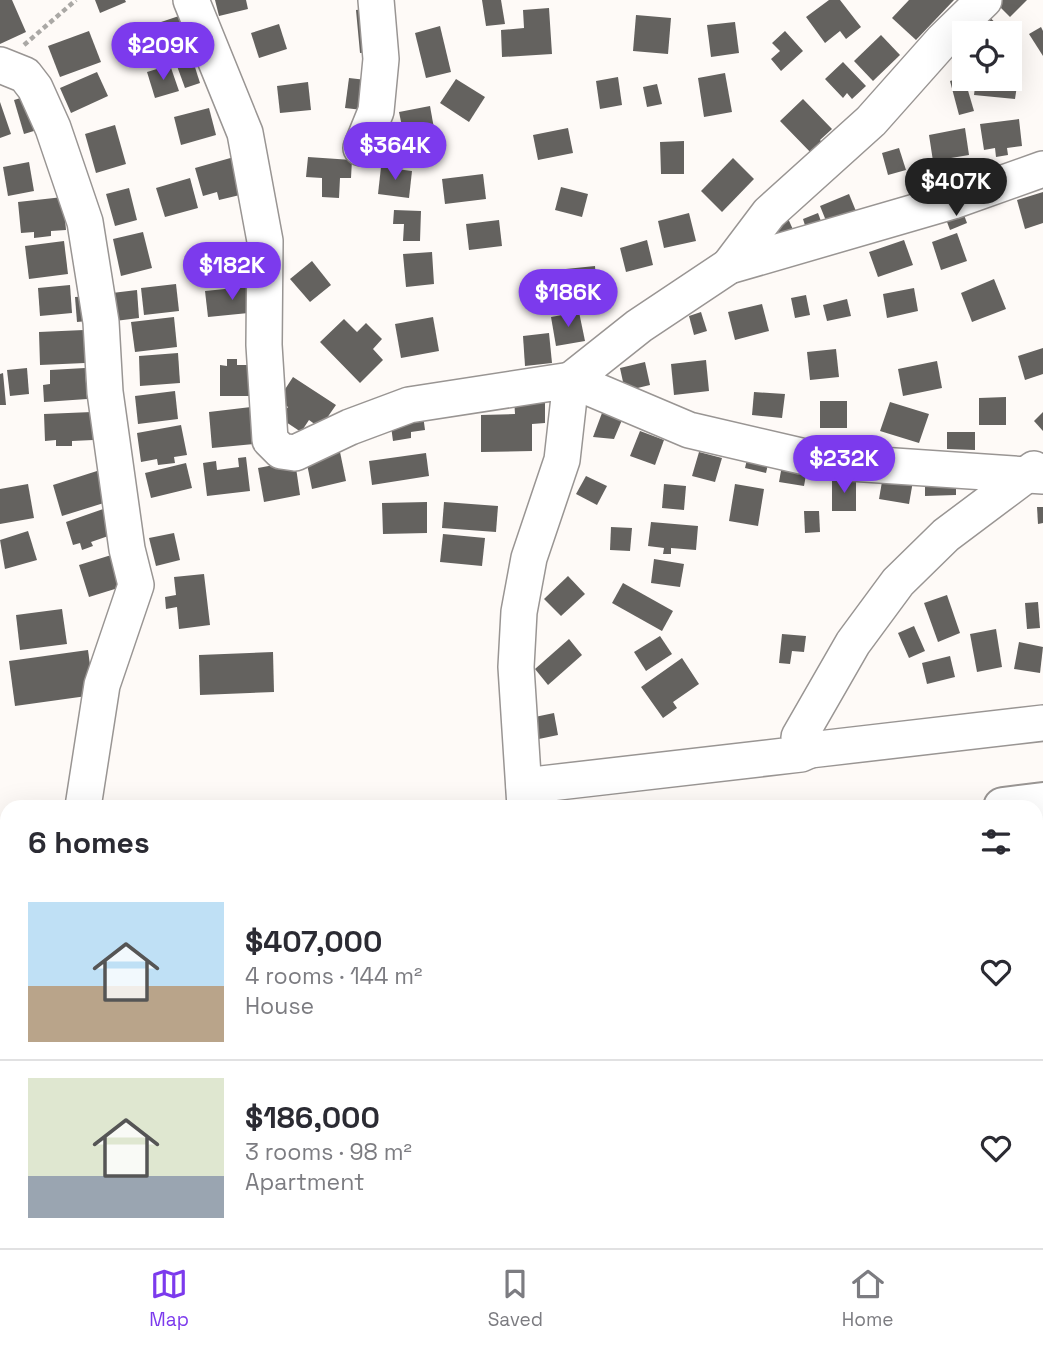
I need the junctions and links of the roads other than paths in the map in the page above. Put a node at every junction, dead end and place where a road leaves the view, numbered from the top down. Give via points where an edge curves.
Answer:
1 (191, 0) edge
2 (376, 0) edge
3 (984, 0) edge
4 (9, 57) edge
5 (361, 148) dead end
6 (1043, 169) edge
7 (729, 266) junction
8 (571, 380) junction
9 (1038, 470) edge
10 (1043, 723) edge
11 (810, 750) junction
12 (524, 796) edge
13 (84, 800) edge

1 - 8 street via 245,133 265,241 264,345 270,440 281,451 295,453 409,405
2 - 5 street via 381,58 376,111
3 - 7 street via 871,121 769,213
4 - 13 street via 35,88 85,222 127,549 136,585 104,676
6 - 7 street via 953,201
7 - 8 street via 639,326
8 - 9 street via 689,430 801,456 850,463
8 - 12 street via 562,460 529,558 519,612 516,667
9 - 11 street via 946,535 898,582 853,643 799,737
10 - 11 street
11 - 12 street

